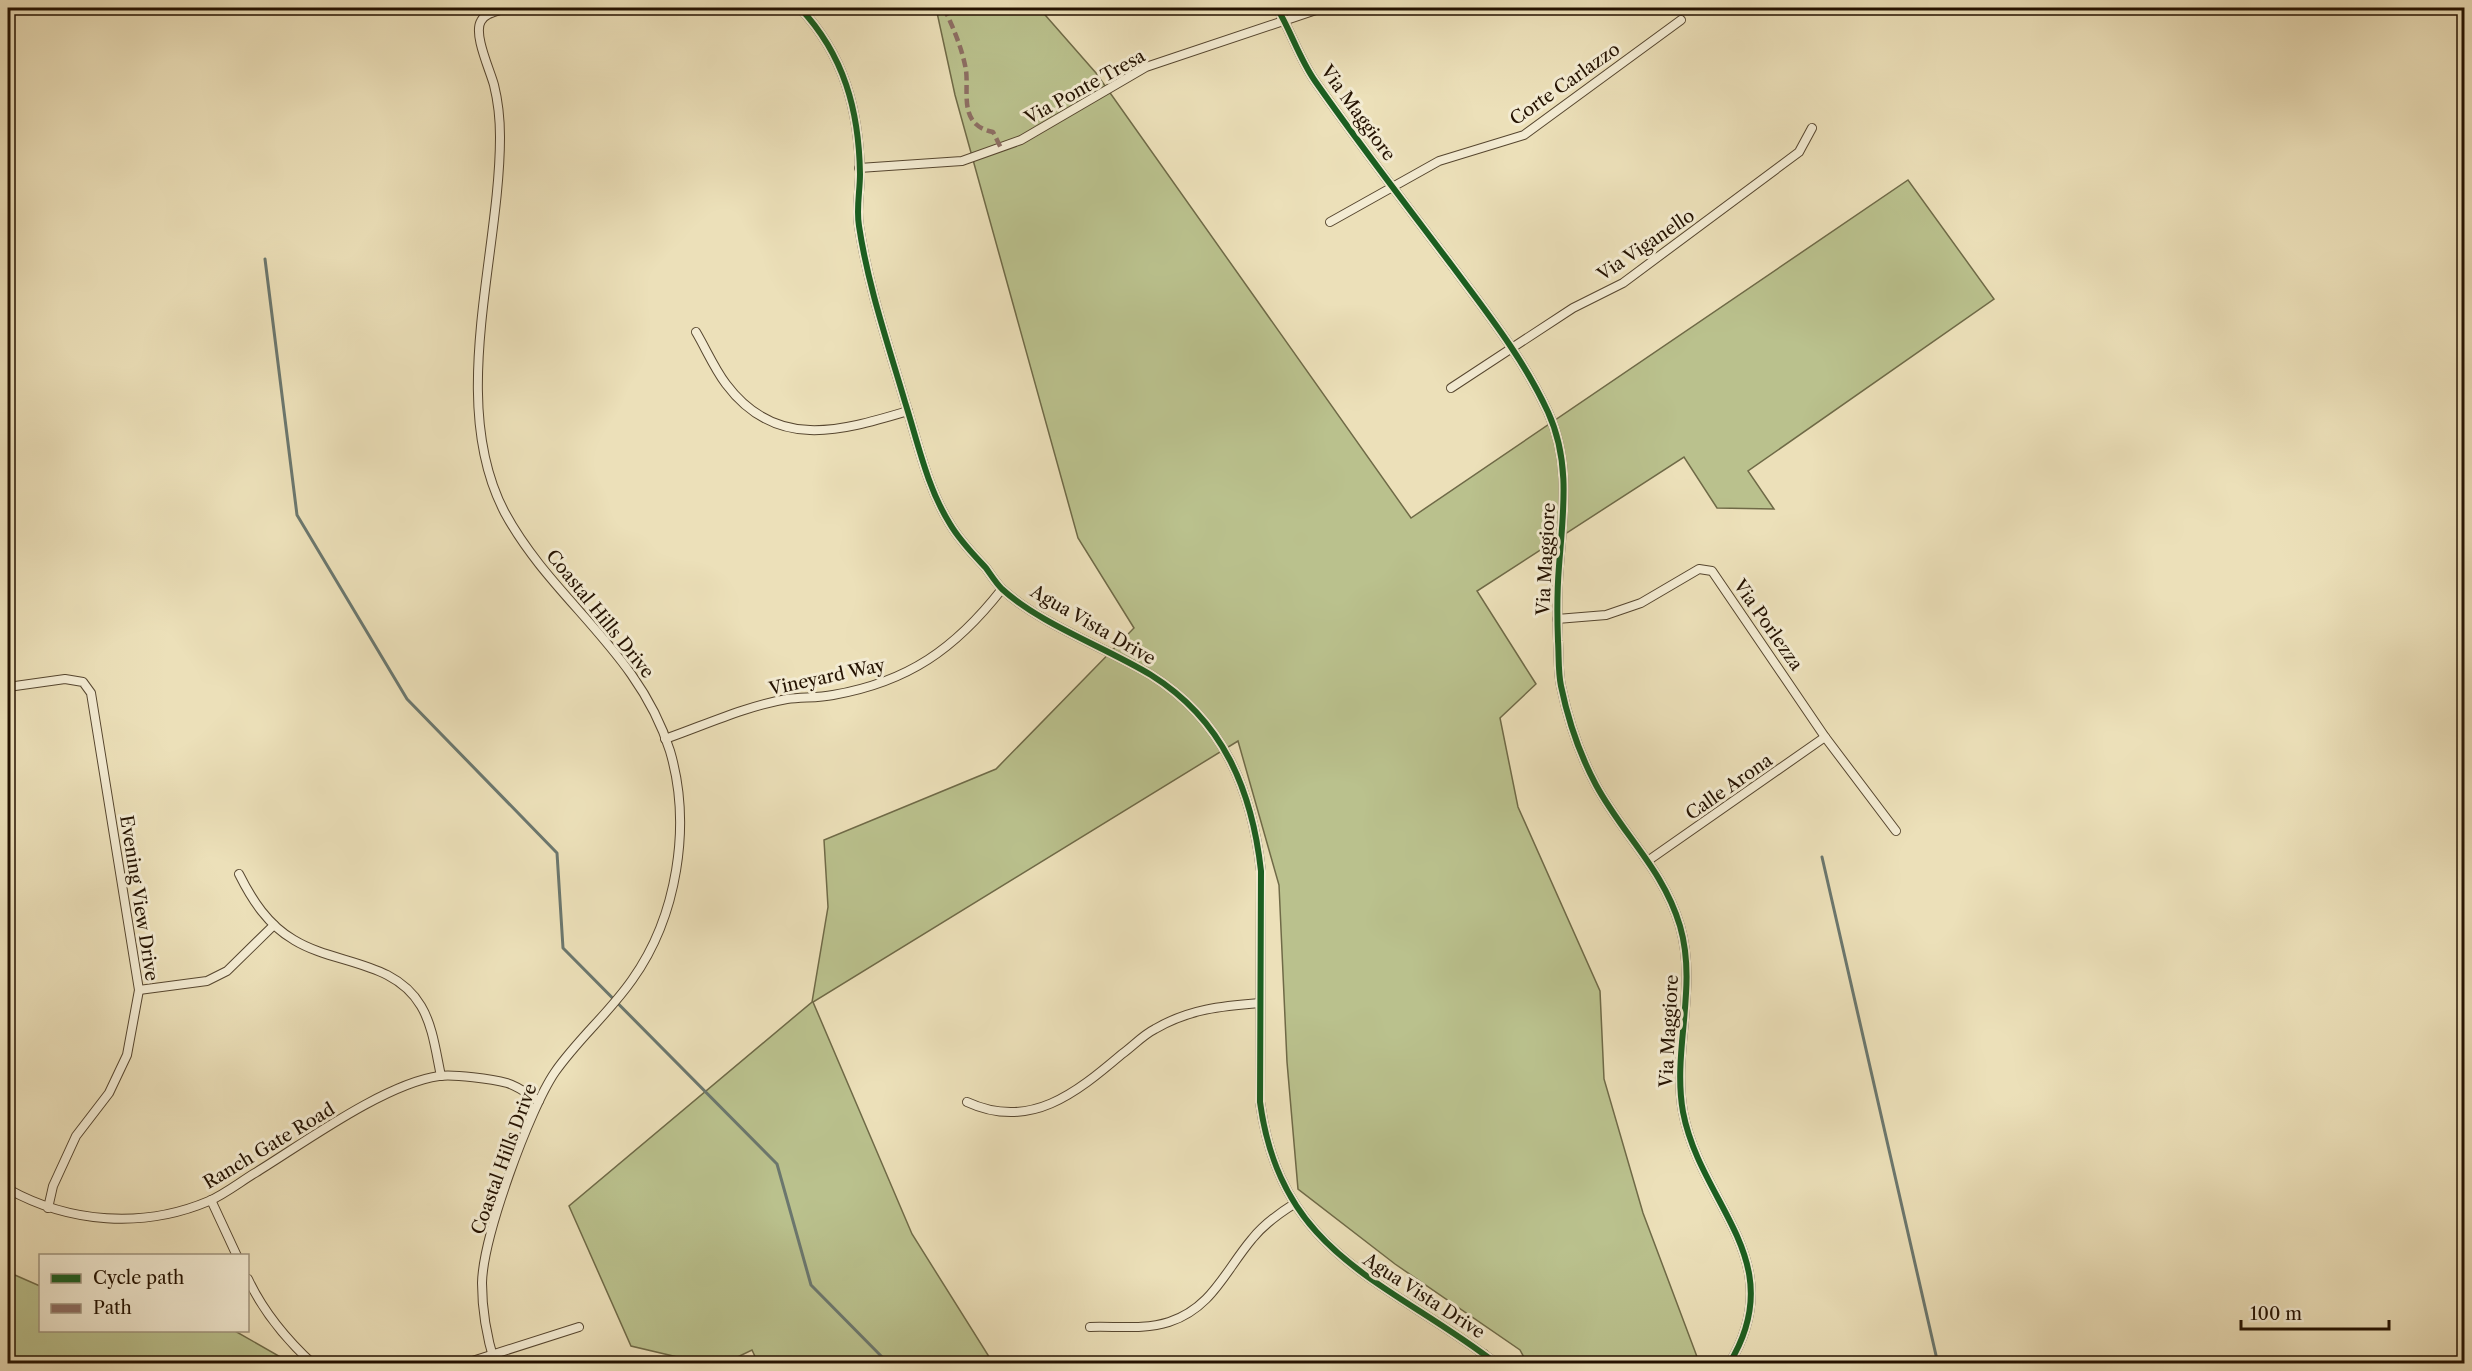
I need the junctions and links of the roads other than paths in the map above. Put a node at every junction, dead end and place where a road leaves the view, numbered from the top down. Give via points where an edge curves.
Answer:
1 (507, 8) edge
2 (800, 8) edge
3 (1277, 8) edge
4 (1322, 8) edge
5 (1681, 20) dead end
6 (1285, 21) junction
7 (1812, 128) dead end
8 (859, 168) junction
9 (1394, 188) junction
10 (1330, 222) dead end
11 (696, 332) dead end
12 (1512, 346) junction
13 (1451, 388) dead end
14 (908, 411) junction
15 (1002, 589) junction
16 (1557, 619) junction
17 (8, 687) edge
18 (1825, 737) junction
19 (665, 739) junction
20 (1896, 831) dead end
21 (1649, 860) junction
22 (239, 874) dead end
23 (273, 925) junction
24 (139, 990) junction
25 (1260, 1003) junction
26 (441, 1076) junction
27 (539, 1101) junction
28 (967, 1102) dead end
29 (8, 1189) edge
30 (211, 1200) junction
31 (1294, 1204) junction
32 (48, 1208) junction
33 (236, 1254) edge
34 (249, 1281) edge
35 (579, 1327) dead end
36 (1090, 1327) dead end
37 (492, 1354) junction
38 (1484, 1354) junction
39 (313, 1364) edge
40 (464, 1364) edge
41 (495, 1364) edge
42 (1476, 1364) edge
43 (1497, 1364) edge
44 (1728, 1364) edge

1 - 19 street, Coastal Hills Drive via 485,15 478,32 494,87 500,138 477,395 487,468 513,528 627,666 651,705
2 - 8 street, Agua Vista Drive via 831,47 850,92
3 - 6 street, Via Maggiore
4 - 6 street, Via Ponte Tresa
5 - 9 street, Corte Carlazzo via 1524,135 1439,161
6 - 8 street, Via Ponte Tresa via 1146,67 1022,140 991,152 962,161
6 - 9 street, Via Maggiore via 1314,79
7 - 12 street, Via Viganello via 1799,152 1623,283
8 - 14 street, Agua Vista Drive via 858,222 866,272
9 - 10 street, Corte Carlazzo
9 - 12 street, Via Maggiore
11 - 14 street via 727,386 753,410 774,422 798,429 834,431
12 - 13 street, Via Viganello
12 - 16 street, Via Maggiore via 1548,413 1562,455 1564,498
14 - 15 street, Agua Vista Drive via 942,510 961,541
15 - 19 street, Vineyard Way via 957,638 905,675 831,696 788,699
15 - 25 street, Agua Vista Drive via 1153,676 1194,711 1229,757 1243,784 1257,833 1261,871
16 - 18 street, Via Porlezza via 1606,615 1641,603 1699,569 1712,571
16 - 21 street, Via Maggiore via 1560,683 1578,746 1597,786
17 - 24 street, Evening View Drive via 65,679 83,682 92,698
18 - 20 street, Via Porlezza
18 - 21 street, Calle Arona
19 - 27 street, Coastal Hills Drive via 678,792 680,833 673,882 661,924 630,983 566,1057
21 - 44 street, Via Maggiore via 1672,903 1687,964 1680,1076 1684,1118 1695,1152 1744,1250 1750,1272 1748,1320
22 - 23 street via 251,898
23 - 24 street via 227,971 207,981
23 - 26 street via 294,941 392,975 421,1006
24 - 32 street, Evening View Drive via 127,1056 109,1093 75,1136 53,1186
25 - 28 street via 1209,1007 1165,1023 1147,1033 1071,1095 1042,1108 1000,1112
25 - 31 street, Agua Vista Drive via 1259,1083 1263,1120 1278,1172
26 - 27 street, Ranch Gate Road via 508,1083
26 - 30 street, Ranch Gate Road via 402,1086 367,1104
27 - 37 street, Coastal Hills Drive via 488,1244 483,1291
29 - 32 street, Ranch Gate Road
30 - 32 street, Ranch Gate Road via 165,1215 124,1219 85,1217
30 - 33 street
31 - 36 street via 1260,1229 1218,1288 1193,1311 1152,1326
31 - 38 street, Agua Vista Drive via 1313,1231 1343,1260
34 - 39 street via 294,1346
35 - 37 street
37 - 40 street
37 - 41 street, Coastal Hills Drive
38 - 42 street
38 - 43 street, Agua Vista Drive

